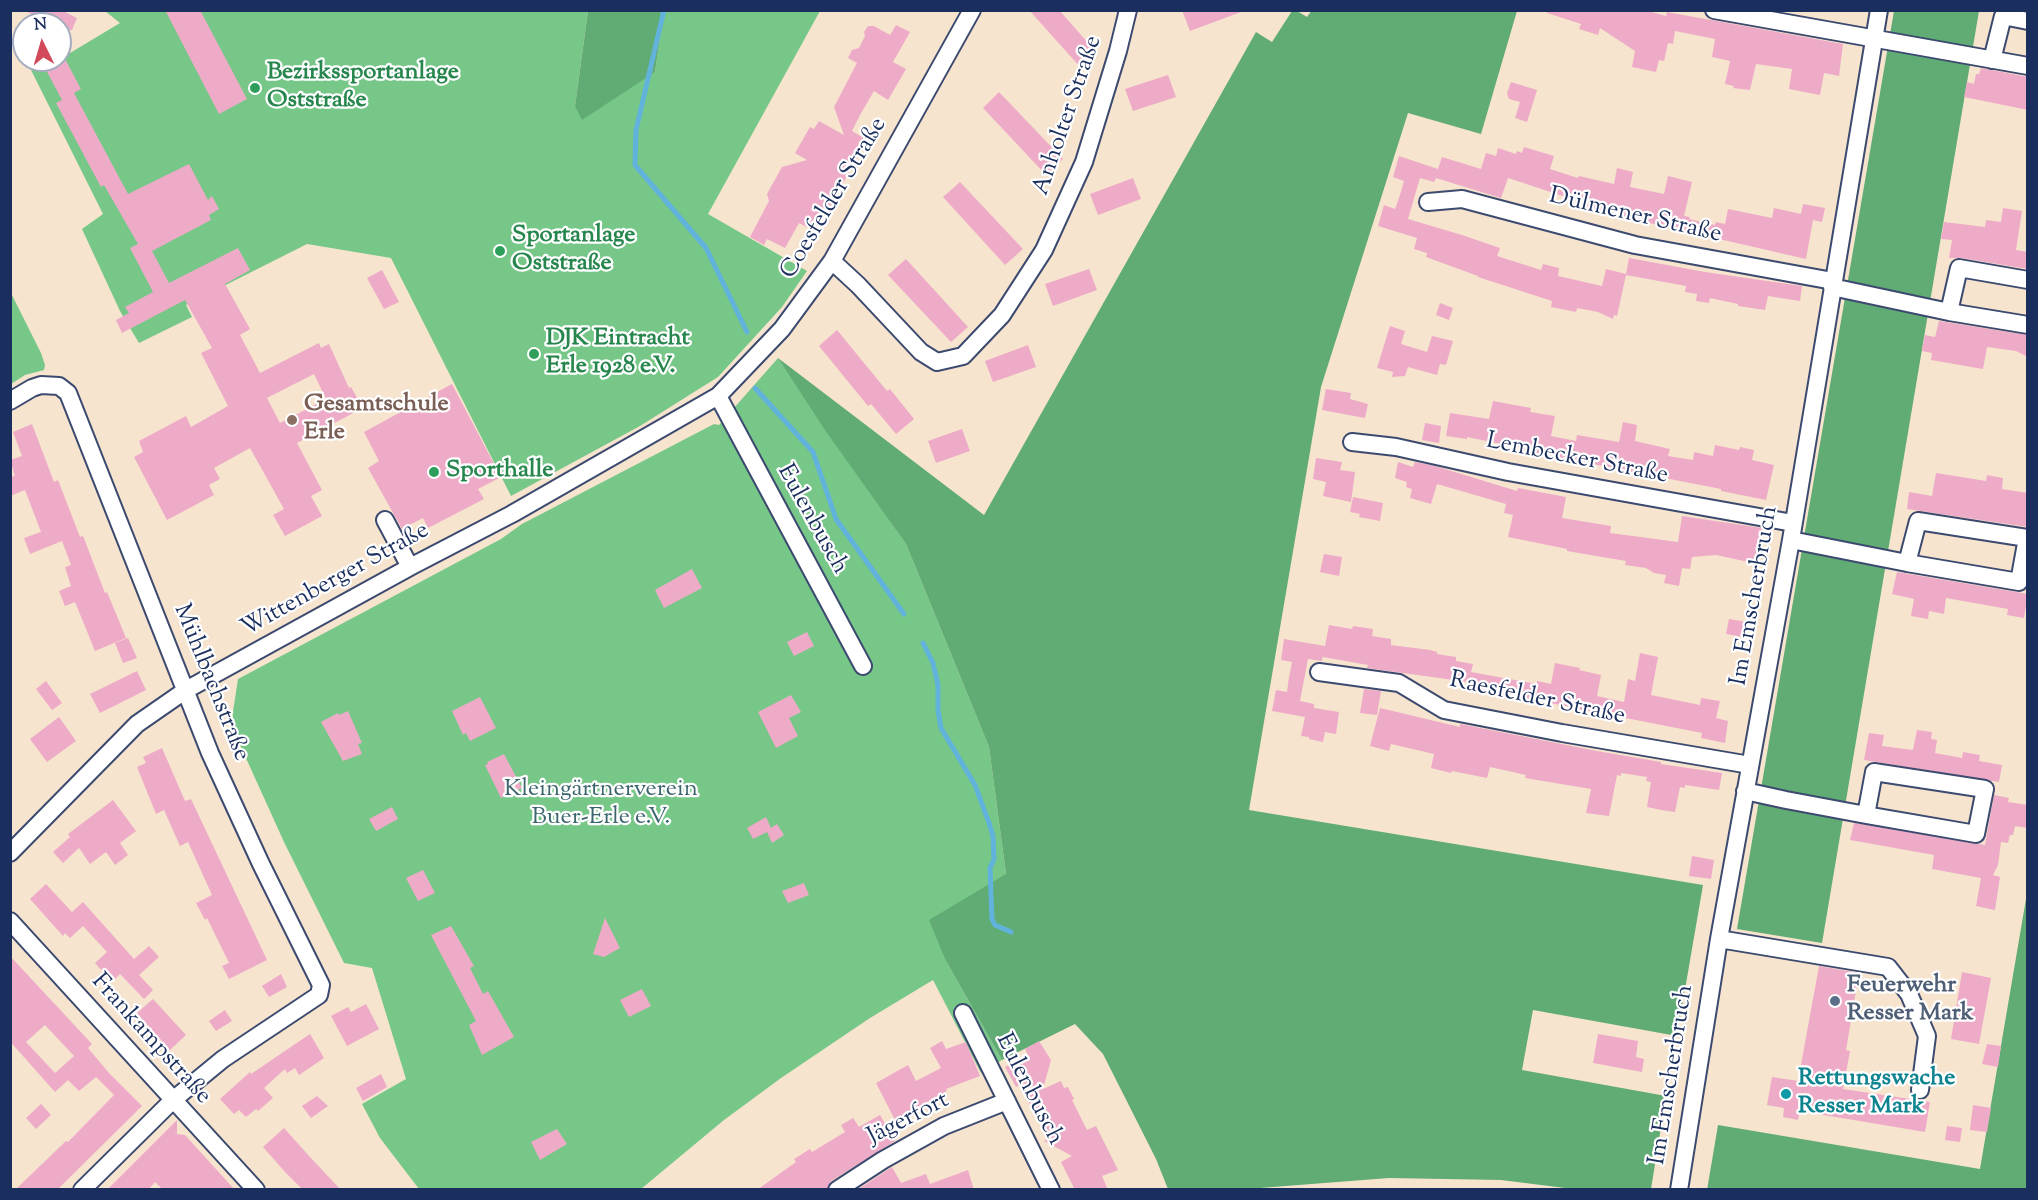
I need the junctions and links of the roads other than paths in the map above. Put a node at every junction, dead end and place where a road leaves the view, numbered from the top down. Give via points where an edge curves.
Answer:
1 (972, 10) edge
2 (1128, 10) edge
3 (1714, 10) edge
4 (1879, 10) edge
5 (2028, 21) edge
6 (1874, 38) junction
7 (1992, 60) junction
8 (2028, 66) edge
9 (1428, 202) dead end
10 (832, 261) junction
11 (2028, 280) edge
12 (1832, 284) junction
13 (1949, 312) junction
14 (2028, 325) edge
15 (718, 396) junction
16 (10, 401) edge
17 (1352, 442) dead end
18 (385, 520) dead end
19 (1793, 523) junction
20 (1791, 540) junction
21 (1906, 563) junction
22 (410, 567) junction
23 (863, 666) dead end
24 (1319, 672) dead end
25 (186, 690) junction
26 (1750, 765) junction
27 (1745, 791) junction
28 (1866, 814) junction
29 (10, 853) edge
30 (10, 921) edge
31 (1719, 939) junction
32 (963, 1013) dead end
33 (1920, 1090) dead end
34 (173, 1100) junction
35 (1007, 1101) junction
36 (82, 1190) edge
37 (256, 1190) edge
38 (837, 1190) edge
39 (1051, 1190) edge
40 (1679, 1190) edge

1 - 10 street, Coesfelder Straße
2 - 10 street, Anholter Straße via 1084,162 1044,250 1002,315 963,356 937,362 921,352
3 - 6 street
4 - 6 street, Im Emscherbruch
5 - 7 street via 2003,16
6 - 7 street
6 - 12 street, Im Emscherbruch
7 - 8 street
9 - 12 street, Dülmener Straße via 1462,199 1635,246
10 - 15 street, Coesfelder Straße via 782,329
11 - 13 street via 1959,268
12 - 13 street, Dülmener Straße
12 - 19 street, Im Emscherbruch
13 - 14 street, Dülmener Straße
15 - 22 street, Wittenberger Straße via 512,514
15 - 23 street, Eulenbusch
16 - 25 street, Mühlbachstraße via 41,385 59,386 68,393
17 - 19 street, Lembecker Straße via 1396,447 1519,474
18 - 22 street
19 - 20 street, Im Emscherbruch
20 - 21 street
20 - 26 street, Im Emscherbruch
21 - 21 street via 2019,582 2027,538 1918,520
22 - 25 street, Wittenberger Straße
24 - 26 street, Raesfelder Straße via 1399,683 1444,710
25 - 29 street, Wittenberger Straße via 137,724
25 - 34 street, Mühlbachstraße via 210,753 321,985 319,995 223,1059
26 - 27 street, Im Emscherbruch
27 - 28 street
27 - 31 street, Im Emscherbruch
28 - 28 street via 1976,834 1985,789 1874,772
30 - 34 street, Frankampstraße
31 - 33 street via 1888,967 1909,994 1927,1036
31 - 40 street, Im Emscherbruch
32 - 35 street, Eulenbusch
34 - 36 street
34 - 37 street, Frankampstraße
35 - 38 street, Jägerfort via 944,1126
35 - 39 street, Eulenbusch

